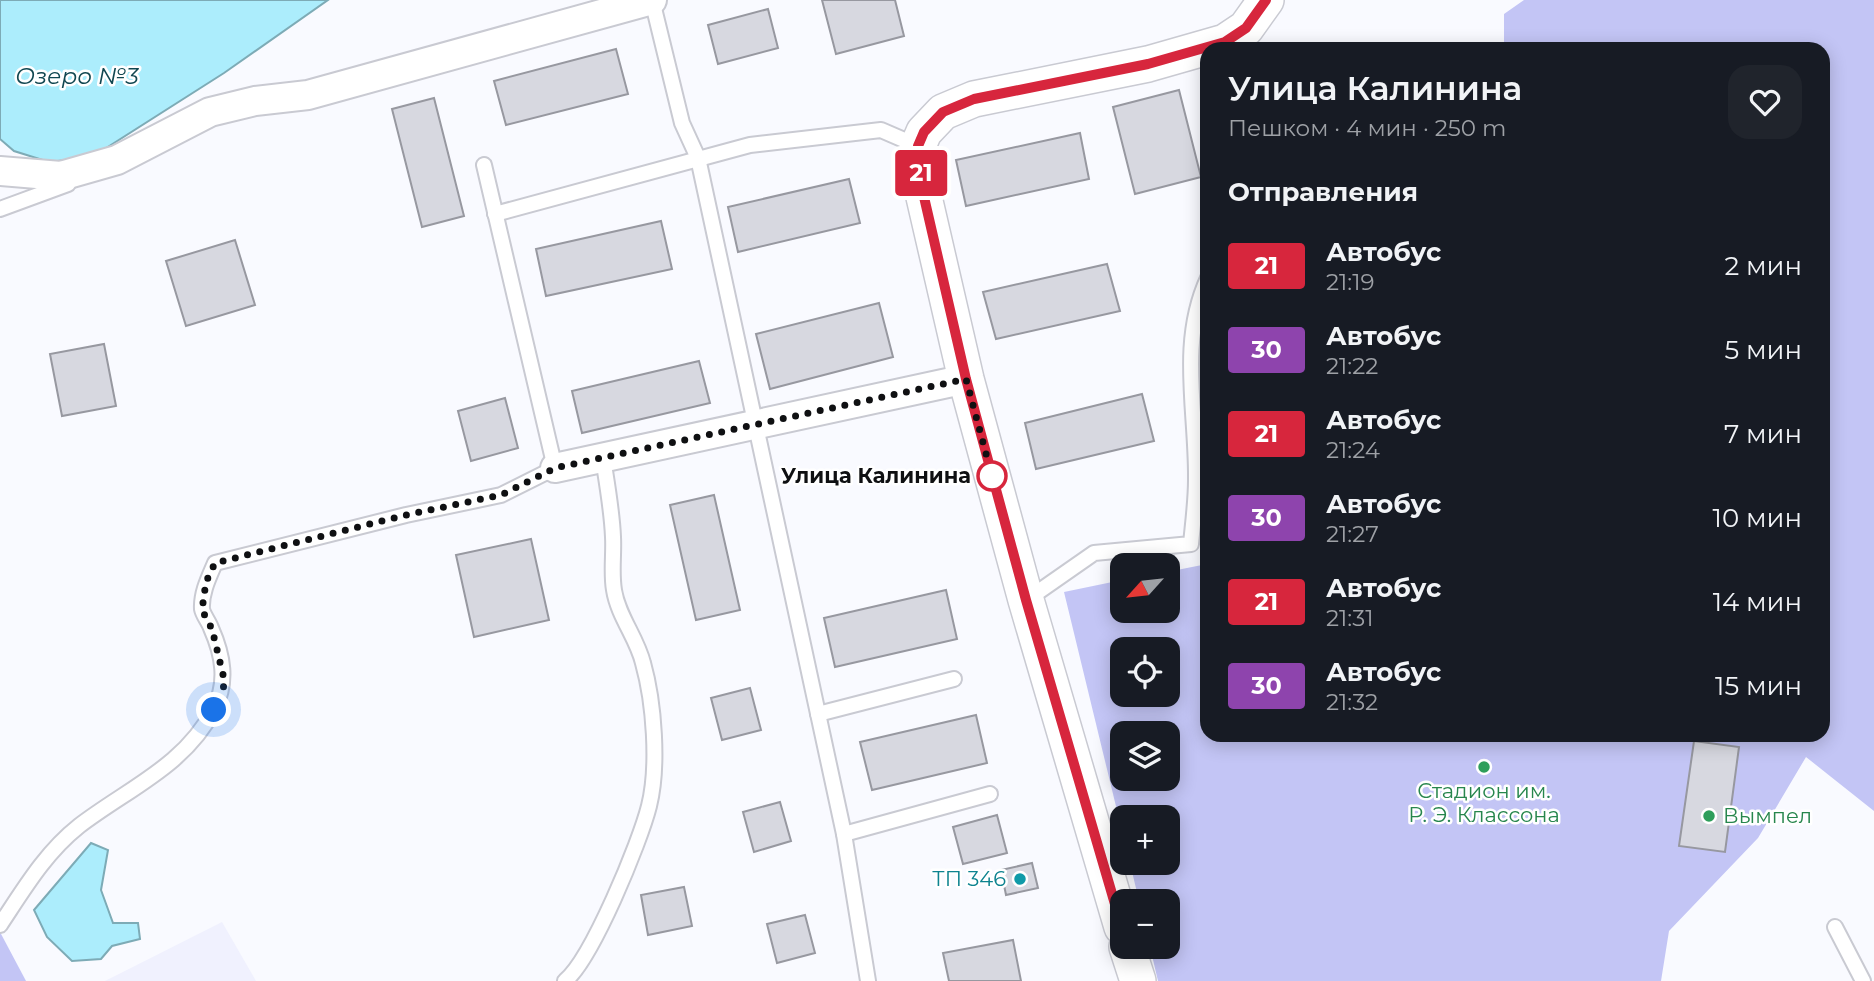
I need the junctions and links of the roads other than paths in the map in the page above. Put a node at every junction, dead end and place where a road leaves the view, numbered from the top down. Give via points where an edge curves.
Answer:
1 (652, 0) edge
2 (1266, 0) edge
3 (1225, 42) edge
4 (1200, 49) edge
5 (918, 146) junction
6 (698, 158) junction
7 (484, 164) dead end
8 (94, 168) junction
9 (0, 171) edge
10 (0, 209) edge
11 (495, 214) junction
12 (1200, 295) edge
13 (966, 379) junction
14 (757, 427) junction
15 (603, 458) junction
16 (555, 468) junction
17 (1026, 600) junction
18 (954, 679) dead end
19 (818, 714) junction
20 (990, 794) dead end
21 (844, 834) junction
22 (1111, 889) edge
23 (0, 925) edge
24 (1835, 927) dead end
25 (1132, 959) edge
26 (565, 981) edge
27 (868, 981) edge
28 (1138, 981) edge
29 (1863, 981) edge

1 - 6 lane via 682,122
1 - 8 street via 308,95 210,112
2 - 3 street via 1246,28
4 - 5 street via 974,99 943,112
5 - 6 lane via 881,130 750,145
5 - 13 street via 924,197
6 - 11 lane
6 - 14 lane
7 - 11 lane
8 - 9 street via 61,176
8 - 10 lane via 78,180
11 - 16 lane
12 - 17 lane via 1190,349 1196,481 1191,544 1094,554
13 - 14 street
13 - 17 street
14 - 15 street
14 - 19 lane
15 - 16 street
15 - 26 lane via 613,536 613,588 643,662 651,709 650,805 593,944
16 - 23 lane via 501,495 215,563 206,582 202,610 212,629 225,683 214,710 171,762 79,826 47,855
17 - 22 street
18 - 19 lane
19 - 21 lane
20 - 21 lane
21 - 27 lane
24 - 29 lane
25 - 28 street

